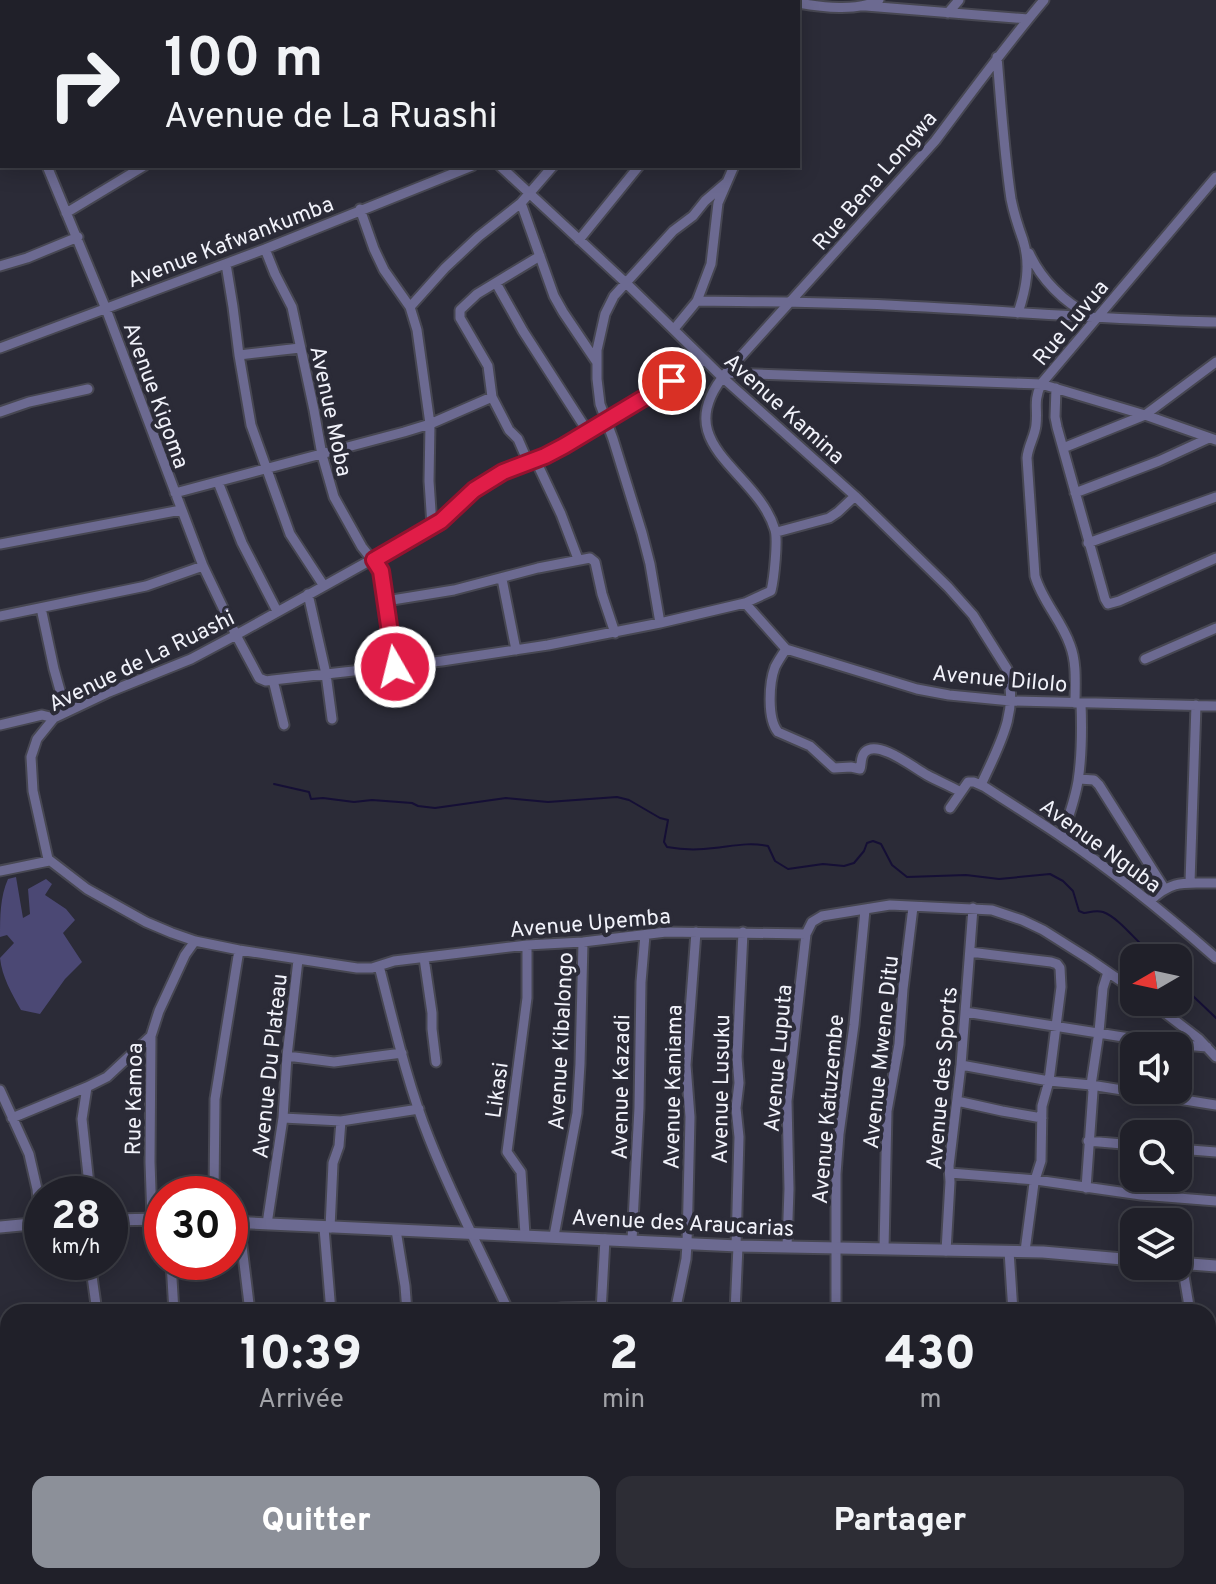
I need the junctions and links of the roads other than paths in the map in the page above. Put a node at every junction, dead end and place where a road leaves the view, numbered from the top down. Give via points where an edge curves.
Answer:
1 (959, 0) edge
2 (1044, 0) edge
3 (800, 3) edge
4 (873, 3) edge
5 (948, 13) junction
6 (1028, 19) junction
7 (997, 57) junction
8 (48, 168) edge
9 (141, 168) edge
10 (467, 168) edge
11 (502, 168) edge
12 (551, 168) edge
13 (637, 168) edge
14 (733, 168) edge
15 (1216, 177) edge
16 (726, 183) junction
17 (529, 193) junction
18 (521, 203) junction
19 (360, 209) junction
20 (66, 213) junction
21 (78, 237) junction
22 (579, 240) junction
23 (1024, 243) junction
24 (265, 249) junction
25 (540, 256) junction
26 (226, 264) junction
27 (0, 266) edge
28 (496, 283) junction
29 (626, 283) junction
30 (697, 301) junction
31 (790, 302) junction
32 (410, 307) junction
33 (106, 309) junction
34 (1018, 313) junction
35 (1098, 318) junction
36 (1216, 322) edge
37 (674, 329) junction
38 (0, 348) edge
39 (300, 348) junction
40 (239, 355) junction
41 (705, 360) junction
42 (596, 361) junction
43 (1216, 362) edge
44 (724, 375) junction
45 (1041, 384) junction
46 (1056, 388) junction
47 (88, 389) dead end
48 (492, 397) junction
49 (0, 412) edge
50 (1145, 415) junction
51 (606, 420) junction
52 (430, 424) junction
53 (588, 432) junction
54 (1212, 439) edge
55 (1063, 448) junction
56 (322, 455) junction
57 (532, 461) junction
58 (268, 468) junction
59 (218, 482) junction
60 (175, 493) junction
61 (1075, 493) junction
62 (855, 496) junction
63 (1216, 497) edge
64 (181, 510) junction
65 (432, 526) junction
66 (777, 532) junction
67 (1088, 543) junction
68 (0, 544) edge
69 (1216, 558) edge
70 (578, 559) junction
71 (374, 560) junction
72 (203, 566) junction
73 (502, 579) junction
74 (324, 586) junction
75 (308, 594) junction
76 (386, 601) junction
77 (745, 603) junction
78 (41, 608) junction
79 (277, 611) junction
80 (0, 616) edge
81 (660, 623) junction
82 (1216, 628) edge
83 (615, 633) junction
84 (236, 635) junction
85 (786, 649) junction
86 (516, 650) junction
87 (1145, 659) dead end
88 (395, 667) junction
89 (326, 674) junction
90 (273, 680) junction
91 (1011, 701) junction
92 (1078, 703) junction
93 (1196, 705) junction
94 (1216, 706) edge
95 (66, 712) junction
96 (54, 718) junction
97 (332, 719) dead end
98 (0, 725) edge
99 (284, 725) dead end
100 (1079, 779) junction
101 (981, 785) junction
102 (961, 792) junction
103 (950, 808) dead end
104 (1062, 837) junction
105 (49, 861) junction
106 (0, 871) edge
107 (1190, 882) junction
108 (1216, 883) edge
109 (1164, 888) junction
110 (1150, 901) junction
111 (913, 907) junction
112 (973, 908) junction
113 (865, 910) junction
114 (696, 932) junction
115 (743, 932) junction
116 (806, 934) junction
117 (645, 935) junction
118 (195, 941) junction
119 (583, 942) junction
120 (527, 945) junction
121 (239, 950) junction
122 (970, 952) junction
123 (424, 958) junction
124 (1216, 958) edge
125 (298, 960) junction
126 (379, 966) junction
127 (1108, 972) junction
128 (1120, 980) edge
129 (965, 1012) junction
130 (1168, 1016) edge
131 (1056, 1026) junction
132 (1099, 1032) junction
133 (151, 1036) junction
134 (1207, 1047) junction
135 (402, 1053) junction
136 (287, 1056) junction
137 (1216, 1057) edge
138 (436, 1062) dead end
139 (961, 1065) junction
140 (1049, 1081) junction
141 (1091, 1085) junction
142 (87, 1087) junction
143 (0, 1090) edge
144 (957, 1101) junction
145 (1216, 1105) edge
146 (419, 1109) junction
147 (12, 1118) junction
148 (283, 1118) junction
149 (1042, 1118) junction
150 (341, 1121) junction
151 (1088, 1141) junction
152 (1120, 1144) edge
153 (1192, 1150) edge
154 (1216, 1152) edge
155 (950, 1173) junction
156 (34, 1176) edge
157 (88, 1176) edge
158 (152, 1176) edge
159 (214, 1176) edge
160 (1036, 1180) junction
161 (1086, 1188) junction
162 (1216, 1201) edge
163 (248, 1223) edge
164 (267, 1224) junction
165 (24, 1225) edge
166 (0, 1227) edge
167 (327, 1228) junction
168 (396, 1230) junction
169 (473, 1234) junction
170 (525, 1235) junction
171 (554, 1236) junction
172 (605, 1239) junction
173 (632, 1240) junction
174 (687, 1244) junction
175 (737, 1246) junction
176 (787, 1247) junction
177 (835, 1248) junction
178 (884, 1249) junction
179 (946, 1251) junction
180 (1009, 1251) junction
181 (1025, 1251) junction
182 (1120, 1259) edge
183 (1192, 1265) edge
184 (1216, 1266) edge
185 (93, 1280) edge
186 (172, 1280) edge
187 (245, 1280) edge
188 (1183, 1280) edge
189 (96, 1304) edge
190 (174, 1304) edge
191 (249, 1304) edge
192 (331, 1304) edge
193 (406, 1304) edge
194 (505, 1304) edge
195 (601, 1304) edge
196 (677, 1304) edge
197 (735, 1304) edge
198 (836, 1304) edge
199 (1012, 1304) edge
200 (1188, 1304) edge

1 - 5 street
2 - 6 street, Rue Bena Longwa
3 - 4 street
4 - 5 street
5 - 6 street
6 - 7 street, Rue Bena Longwa
7 - 23 street via 1011,197
7 - 31 street, Rue Bena Longwa via 935,141
8 - 20 street, Avenue Kigoma
9 - 20 street
10 - 19 street, Avenue Kafwankumba
11 - 17 street, Avenue Kamina
12 - 17 street
13 - 22 street
14 - 16 street
15 - 35 street, Rue Luvua
16 - 29 street
16 - 30 street via 716,214 711,264
17 - 18 street
17 - 22 street, Avenue Kamina
18 - 25 street
18 - 32 street via 478,237
19 - 24 street, Avenue Kafwankumba
19 - 32 street via 384,270
20 - 21 street, Avenue Kigoma
21 - 27 street
21 - 33 street, Avenue Kigoma
22 - 29 street, Avenue Kamina
23 - 34 street via 1027,283
23 - 35 street via 1051,285
24 - 26 street, Avenue Kafwankumba
24 - 39 street, Avenue Moba via 292,307
25 - 28 street
25 - 42 street via 559,304
26 - 33 street, Avenue Kafwankumba
26 - 40 street
28 - 48 street via 460,310 488,366
28 - 53 street
29 - 37 street, Avenue Kamina
29 - 42 street via 608,305
30 - 31 street
30 - 37 street
31 - 34 street
31 - 44 street, Rue Bena Longwa
32 - 52 street
33 - 38 street, Avenue Kafwankumba
33 - 60 street, Avenue Kigoma
34 - 35 street
35 - 36 street
35 - 45 street, Rue Luvua
37 - 41 street, Avenue Kamina
39 - 40 street
39 - 56 street, Avenue Moba
40 - 58 street via 251,425
41 - 44 street, Avenue Kamina
41 - 51 street, Avenue de La Ruashi
42 - 51 street
43 - 50 street
44 - 45 street
44 - 62 street, Avenue Kamina
44 - 66 street, Rue Bena Longwa via 709,396 708,432
45 - 46 street
45 - 92 street, Rue Luvua via 1027,453 1035,576 1070,646
46 - 50 street
46 - 55 street via 1055,417
47 - 49 street
48 - 52 street
48 - 57 street
50 - 54 street
50 - 55 street
51 - 53 street, Avenue de La Ruashi
51 - 81 street via 646,547
52 - 56 street
52 - 65 street
53 - 57 street, Avenue de La Ruashi
54 - 61 street
55 - 61 street
56 - 58 street
56 - 71 street, Avenue Moba via 334,497
57 - 65 street, Avenue de La Ruashi via 482,484
57 - 70 street
58 - 59 street
58 - 74 street via 290,534
59 - 60 street
59 - 79 street
60 - 64 street, Avenue Kigoma
61 - 67 street
62 - 66 street via 829,518
62 - 91 street, Avenue Kamina via 973,615 1007,669
63 - 67 street
64 - 68 street
64 - 72 street, Avenue Kigoma
65 - 71 street, Avenue de La Ruashi
66 - 77 street via 771,591
67 - 69 street via 1108,604
70 - 73 street
70 - 83 street via 594,560
71 - 74 street, Avenue de La Ruashi
71 - 76 street, Avenue Moba
72 - 78 street via 146,586
72 - 84 street, Avenue Kigoma
73 - 76 street
73 - 86 street
74 - 75 street, Avenue de La Ruashi
75 - 79 street, Avenue de La Ruashi
75 - 89 street
76 - 88 street, Avenue Moba
77 - 81 street
77 - 85 street
78 - 80 street
78 - 95 street
79 - 84 street, Avenue de La Ruashi
81 - 83 street
82 - 87 street
83 - 86 street
84 - 90 street, Avenue Kigoma via 259,678
84 - 95 street, Avenue de La Ruashi
85 - 91 street, Avenue Dilolo via 931,692
85 - 102 street via 772,682 771,719 778,732 810,746 834,768 860,769 864,753 878,749
86 - 88 street
88 - 89 street
89 - 90 street
89 - 97 street
90 - 99 street
91 - 92 street, Avenue Dilolo
91 - 101 street via 1009,721
92 - 93 street, Avenue Dilolo
92 - 100 street, Rue Luvua
93 - 94 street, Avenue Dilolo
93 - 107 street
95 - 96 street, Avenue de La Ruashi
96 - 98 street via 42,715
96 - 105 street, Avenue de La Ruashi via 31,757
100 - 104 street, Rue Luvua
100 - 109 street via 1099,785
101 - 102 street via 970,781
101 - 104 street, Avenue Nguba
102 - 103 street
104 - 110 street, Avenue Nguba
105 - 106 street
105 - 118 street via 146,922
107 - 108 street
107 - 109 street
109 - 110 street
110 - 124 street, Avenue Nguba
111 - 112 street
111 - 113 street
111 - 178 street, Avenue Mwene Ditu via 888,1106
112 - 122 street, Avenue des Sports
112 - 127 street via 1022,920
113 - 116 street, Avenue Luputa via 822,916
113 - 177 street, Avenue Katuzembe via 839,1134
114 - 115 street, Avenue Upemba
114 - 117 street, Avenue Upemba
114 - 174 street, Avenue Kaniama via 686,1065
115 - 116 street, Avenue Upemba
115 - 175 street, Avenue Lusuku
116 - 176 street, Avenue Luputa via 787,1101
117 - 119 street, Avenue Upemba
117 - 173 street, Avenue Kazadi
118 - 121 street
118 - 133 street, Rue Kamoa
119 - 120 street, Avenue Upemba
119 - 171 street, Avenue Kibalongo via 578,1103
120 - 123 street, Avenue Upemba
120 - 170 street, Likasi via 527,998 507,1152 521,1169
121 - 125 street
121 - 159 street via 215,1099
122 - 129 street, Avenue des Sports
122 - 131 street via 1059,965
123 - 126 street, Avenue Upemba
123 - 138 street
125 - 126 street
125 - 136 street, Avenue Du Plateau
126 - 135 street
127 - 128 street
127 - 132 street
129 - 131 street
129 - 139 street, Avenue des Sports
130 - 134 street
131 - 132 street
131 - 140 street
132 - 134 street
132 - 141 street
133 - 142 street via 113,1072
133 - 158 street, Rue Kamoa
134 - 137 street
135 - 136 street via 334,1062
135 - 146 street
136 - 148 street, Avenue Du Plateau
139 - 140 street
139 - 144 street, Avenue des Sports
140 - 141 street
140 - 149 street
141 - 145 street
141 - 151 street
142 - 147 street
142 - 157 street via 82,1119
143 - 147 street
144 - 149 street
144 - 155 street, Avenue des Sports
146 - 150 street
146 - 169 street
147 - 156 street
148 - 150 street
148 - 164 street, Avenue Du Plateau
149 - 160 street
150 - 167 street
151 - 152 street
151 - 161 street
153 - 154 street
155 - 160 street
155 - 179 street, Avenue des Sports
160 - 161 street
160 - 181 street
161 - 162 street
163 - 164 street, Avenue des Araucarias
164 - 167 street, Avenue des Araucarias
165 - 166 street
167 - 168 street, Avenue des Araucarias
167 - 192 street
168 - 169 street, Avenue des Araucarias
168 - 193 street
169 - 170 street, Avenue des Araucarias
169 - 194 street
170 - 171 street, Avenue des Araucarias
171 - 172 street, Avenue des Araucarias
172 - 173 street, Avenue des Araucarias
172 - 195 street
173 - 174 street, Avenue des Araucarias
174 - 175 street, Avenue des Araucarias
174 - 196 street, Avenue Kaniama
175 - 176 street, Avenue des Araucarias
175 - 197 street, Avenue Lusuku
176 - 177 street, Avenue des Araucarias
177 - 178 street, Avenue des Araucarias
177 - 198 street, Avenue Katuzembe
178 - 179 street, Avenue des Araucarias
179 - 180 street, Avenue des Araucarias
180 - 181 street, Avenue des Araucarias
180 - 199 street
181 - 182 street, Avenue des Araucarias
183 - 184 street
185 - 189 street
186 - 190 street
187 - 191 street
188 - 200 street

